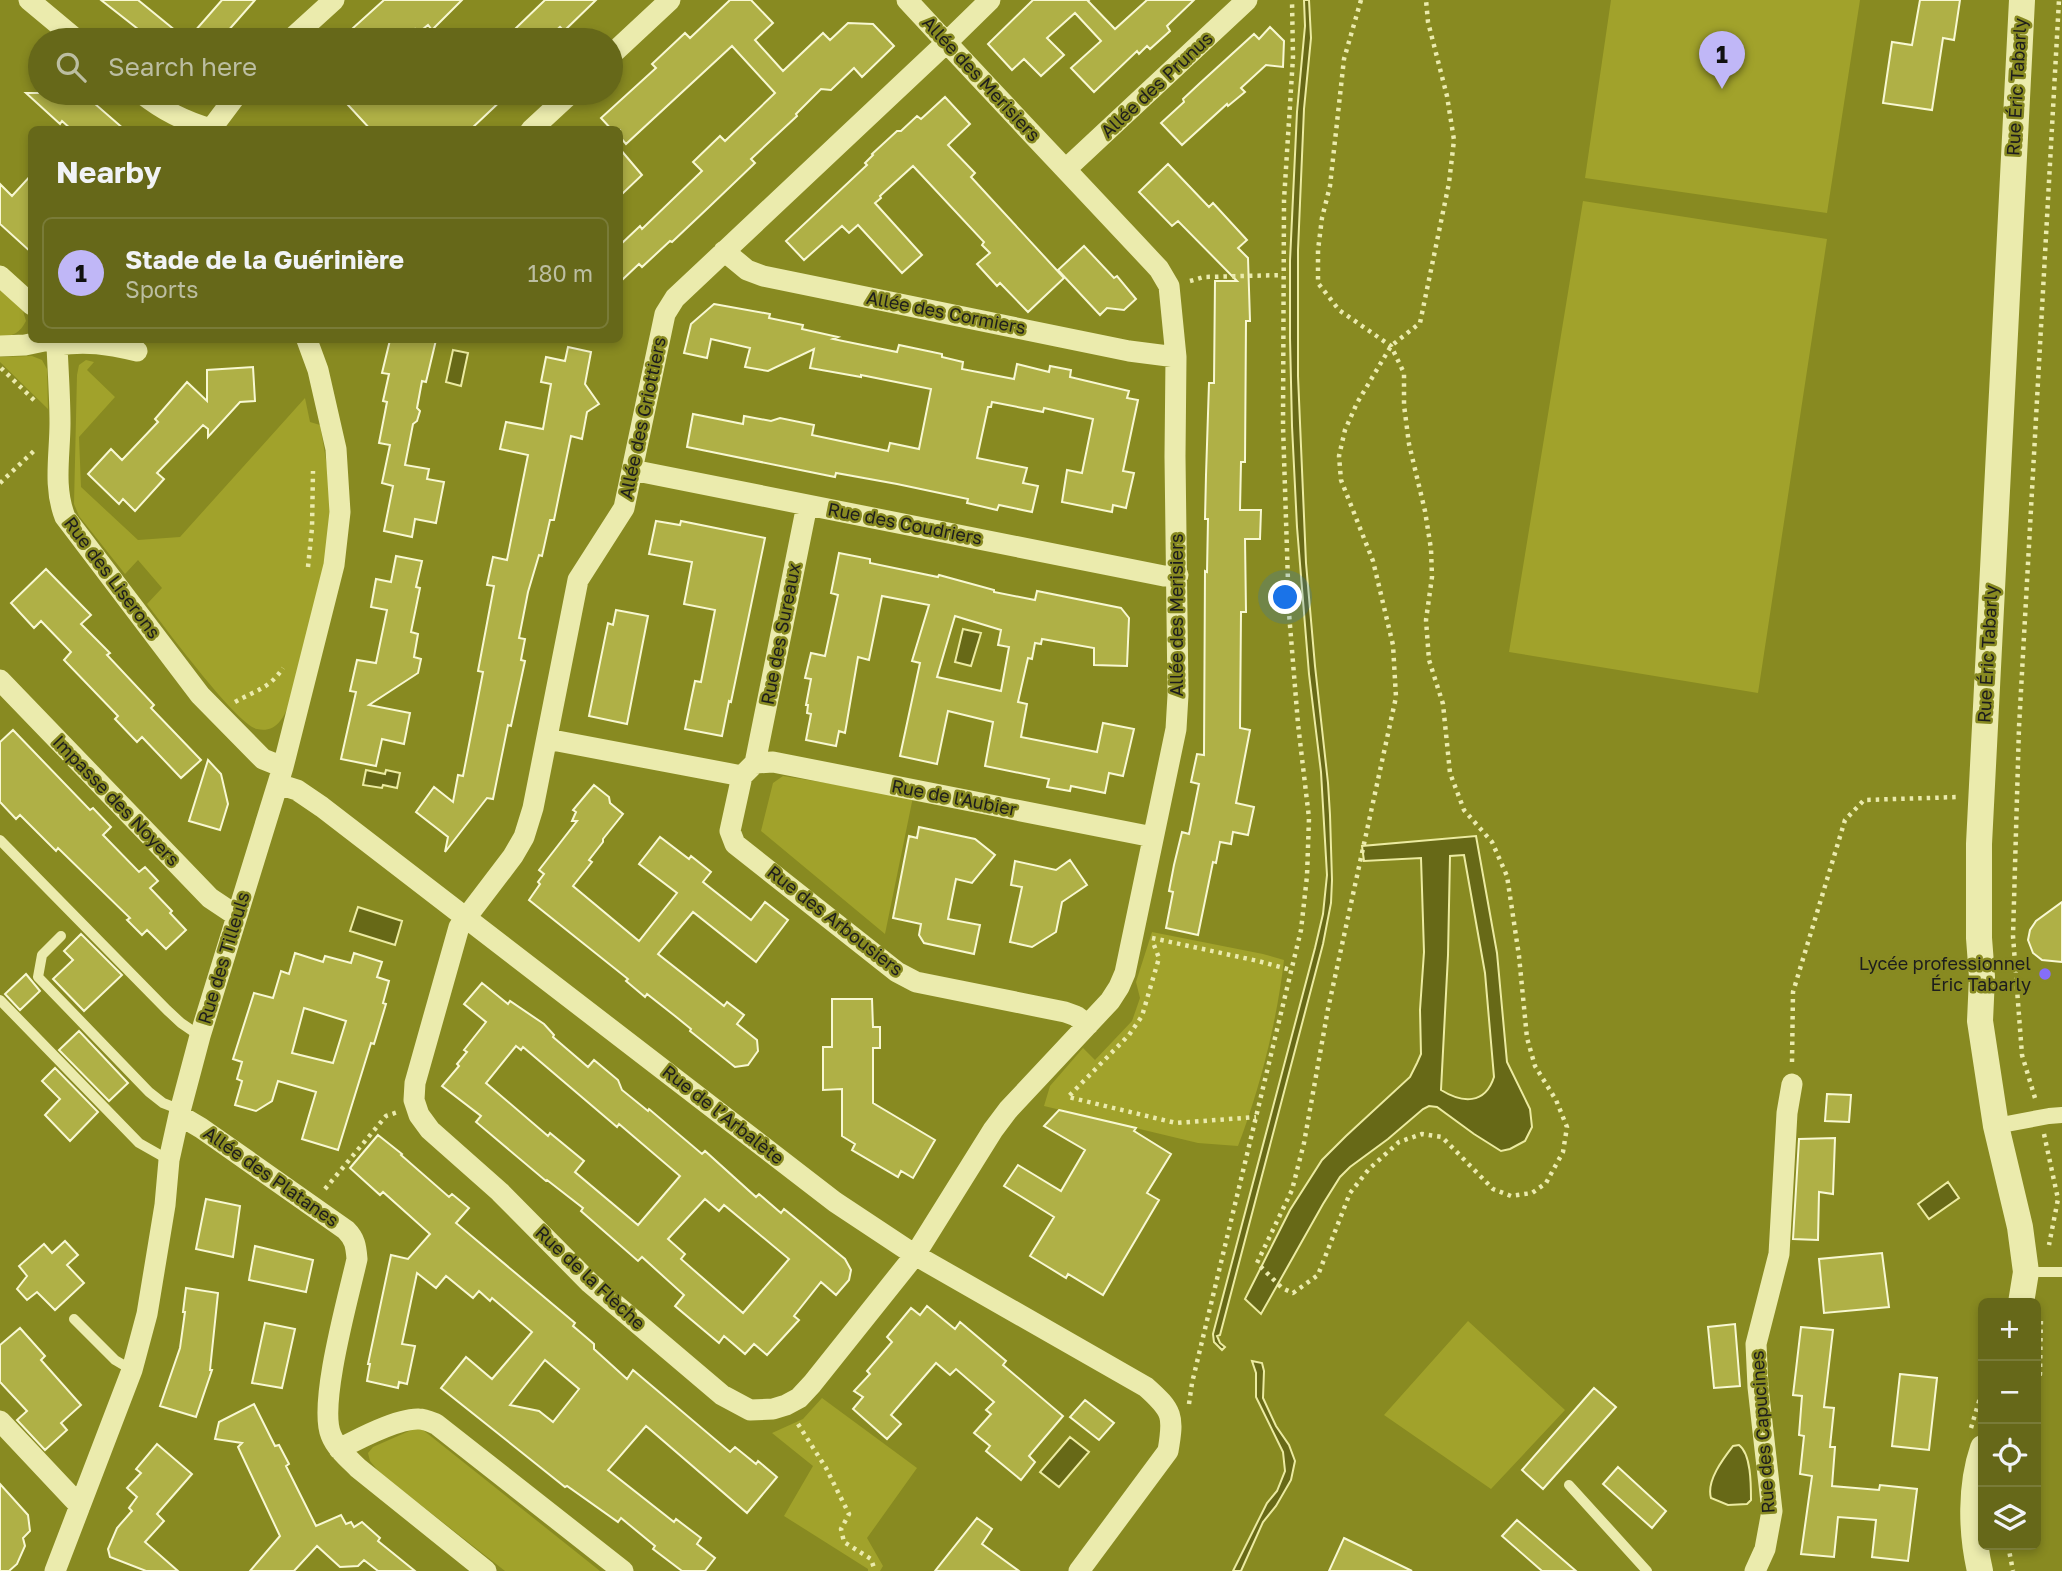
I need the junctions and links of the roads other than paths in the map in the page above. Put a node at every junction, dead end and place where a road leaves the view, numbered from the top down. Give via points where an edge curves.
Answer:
1 (29, 0) edge
2 (334, 0) edge
3 (670, 0) edge
4 (907, 0) edge
5 (990, 0) edge
6 (1247, 0) edge
7 (2022, 0) edge
8 (63, 28) edge
9 (303, 28) edge
10 (946, 43) junction
11 (623, 44) edge
12 (158, 105) edge
13 (229, 105) edge
14 (558, 105) edge
15 (201, 126) edge
16 (213, 126) edge
17 (535, 126) edge
18 (1066, 169) junction
19 (724, 251) junction
20 (0, 276) edge
21 (28, 301) edge
22 (38, 343) edge
23 (53, 343) edge
24 (96, 343) edge
25 (308, 343) edge
26 (0, 346) edge
27 (137, 351) dead end
28 (1176, 357) junction
29 (632, 470) junction
30 (807, 505) junction
31 (1178, 575) junction
32 (0, 680) edge
33 (547, 739) junction
34 (748, 770) junction
35 (280, 775) junction
36 (1153, 837) junction
37 (0, 840) edge
38 (237, 916) junction
39 (465, 916) junction
40 (61, 936) dead end
41 (0, 1000) edge
42 (1088, 1026) junction
43 (200, 1036) junction
44 (1792, 1084) road end
45 (180, 1113) junction
46 (2062, 1115) edge
47 (1996, 1126) junction
48 (169, 1160) junction
49 (915, 1255) junction
50 (2062, 1272) edge
51 (2035, 1273) junction
52 (2023, 1298) edge
53 (74, 1319) dead end
54 (132, 1370) junction
55 (0, 1421) edge
56 (339, 1449) junction
57 (1978, 1469) edge
58 (1569, 1485) dead end
59 (80, 1506) junction
60 (59, 1569) edge
61 (486, 1571) edge
62 (623, 1571) edge
63 (1079, 1571) edge
64 (1647, 1571) edge
65 (1755, 1571) edge
66 (1980, 1571) edge

1 - 8 street
2 - 9 street
3 - 11 street
4 - 10 street, Allée des Merisiers
5 - 10 street
6 - 18 street, Allée des Prunus
7 - 47 street, Rue Éric Tabarly via 1979,844 1980,1021
10 - 18 street, Allée des Merisiers
10 - 19 street, Allée des Griottiers
12 - 15 street
13 - 16 street
14 - 17 street
18 - 28 street, Allée des Merisiers via 1158,268 1169,286
19 - 28 street, Allée des Cormiers via 747,270 763,276
19 - 29 street, Allée des Griottiers via 675,298 665,314
20 - 21 street
22 - 26 street
23 - 35 street, Rue des Liserons via 60,423 58,486 65,517 200,695
24 - 27 street
25 - 35 street, Rue des Tilleuls via 331,427 340,512 334,565
28 - 31 street, Allée des Merisiers
29 - 30 street, Rue des Coudriers
29 - 33 street, Allée des Griottiers via 624,508 578,580
30 - 31 street, Rue des Coudriers via 1164,576
30 - 34 street, Rue des Sureaux
31 - 36 street, Allée des Merisiers via 1176,729
32 - 38 street, Impasse des Noyers via 210,898
33 - 34 street
33 - 39 street, Allée des Griottiers via 524,837
34 - 36 street, Rue de l'Aubier via 773,762
34 - 42 street, Rue des Arbousiers via 730,831 735,844 897,972 916,982 1057,1010
35 - 38 street, Rue des Tilleuls
35 - 39 street, Rue de l’Arbalète
36 - 42 street, Allée des Merisiers via 1125,972 1110,1002
37 - 43 lane via 167,1010
38 - 43 street, Rue des Tilleuls
39 - 49 street, Rue de l’Arbalète via 835,1202
39 - 49 street, Rue de la Flèche via 415,1083 419,1115 590,1283 722,1395 750,1410 773,1409 799,1398
40 - 45 lane via 42,955 38,977 149,1092
41 - 48 lane via 139,1143
42 - 49 street, Allée des Merisiers via 993,1130
43 - 45 street, Rue des Tilleuls
44 - 65 street, Rue des Capucines via 1779,1254 1755,1344 1772,1511 1765,1549
45 - 48 street, Rue des Tilleuls
45 - 56 street, Allée des Platanes via 353,1237 357,1259 328,1389 330,1433
46 - 47 street
47 - 51 street, Rue Éric Tabarly
48 - 54 street, Rue des Tilleuls via 147,1314
49 - 63 street, Rue de l’Arbalète via 1146,1387 1165,1404 1172,1430 1168,1451
50 - 51 lane
51 - 52 street, Rue Éric Tabarly
53 - 54 lane via 115,1360
54 - 59 street, Rue des Tilleuls
55 - 59 street
56 - 61 street, Allée des Platanes
56 - 62 street via 403,1421 420,1419 436,1424
57 - 66 street via 1974,1531
58 - 64 lane
59 - 60 street, Rue des Tilleuls

